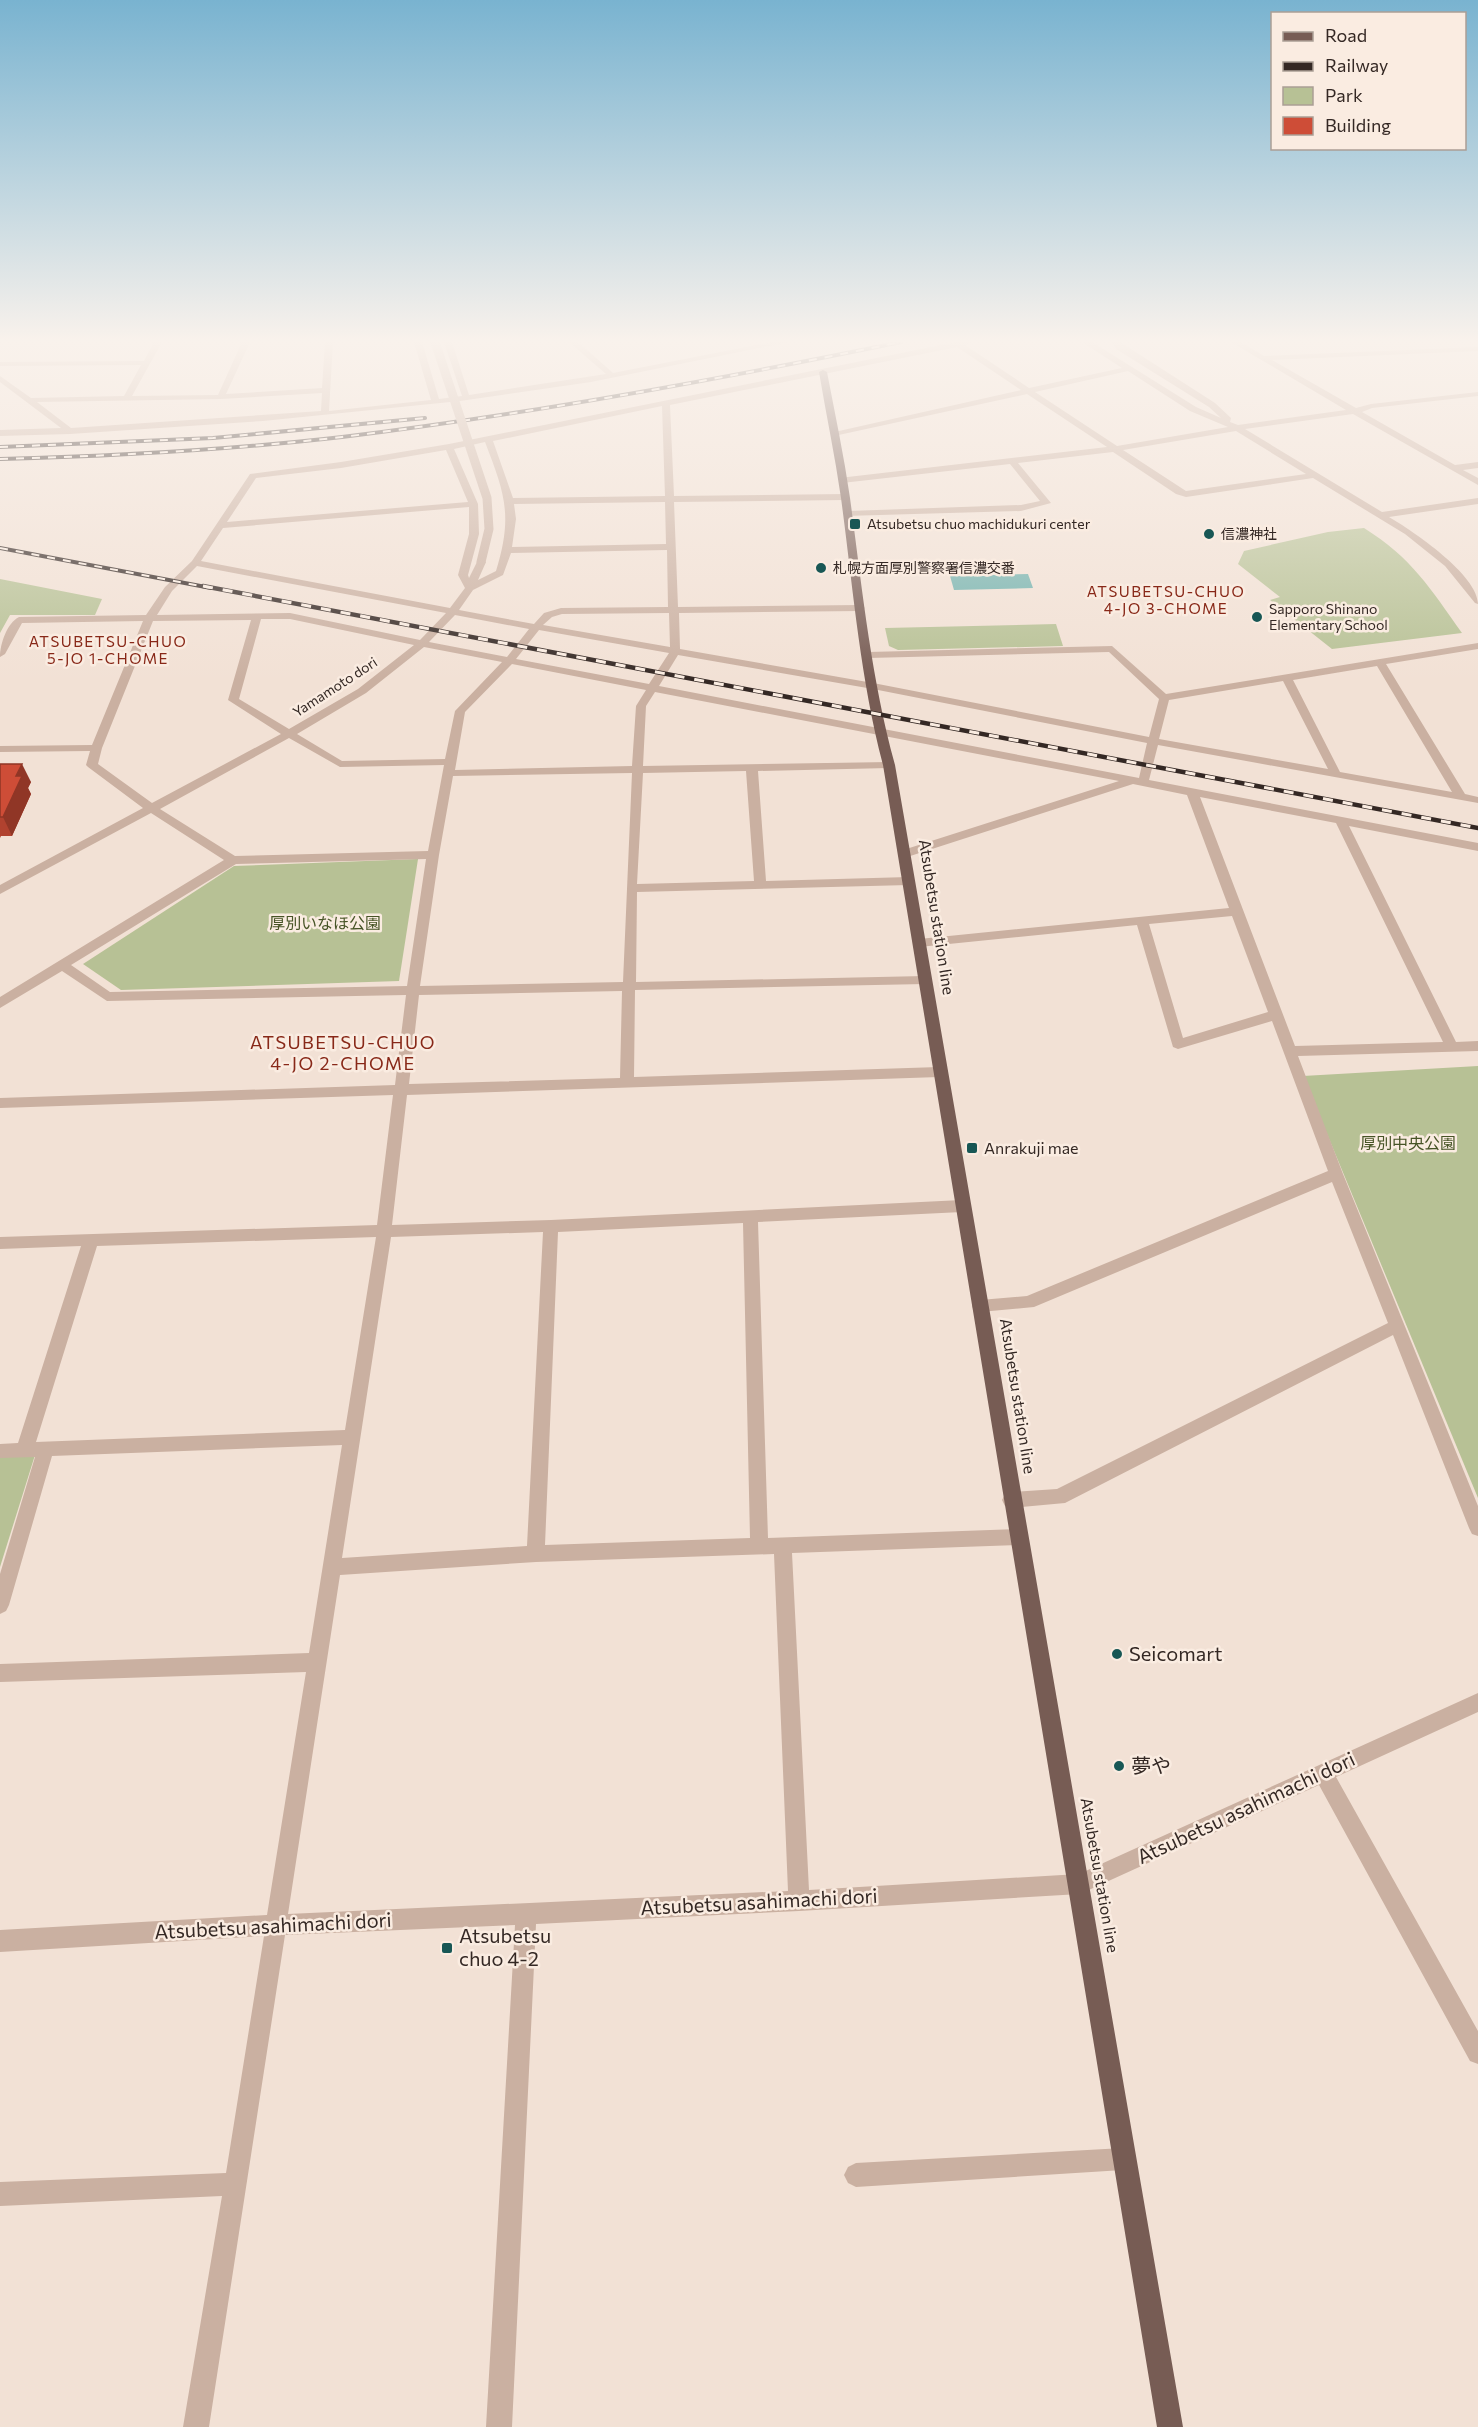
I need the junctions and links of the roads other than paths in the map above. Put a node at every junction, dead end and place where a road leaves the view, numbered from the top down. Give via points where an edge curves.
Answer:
1 (399, 455) edge
2 (452, 455) edge
3 (473, 455) edge
4 (494, 455) edge
5 (668, 455) edge
6 (838, 455) edge
7 (1062, 455) edge
8 (1125, 455) edge
9 (1282, 455) edge
10 (1433, 455) edge
11 (1012, 461) junction
12 (1478, 465) edge
13 (1455, 468) junction
14 (1315, 475) junction
15 (842, 480) junction
16 (1478, 482) edge
17 (845, 497) junction
18 (670, 499) junction
19 (511, 501) junction
20 (1478, 501) edge
21 (473, 504) junction
22 (848, 514) junction
23 (1381, 515) junction
24 (222, 525) junction
25 (672, 547) junction
26 (508, 550) junction
27 (195, 563) junction
28 (470, 588) junction
29 (1478, 601) edge
30 (860, 608) junction
31 (453, 611) junction
32 (674, 611) junction
33 (256, 616) junction
34 (149, 619) junction
35 (536, 627) junction
36 (422, 644) junction
37 (1478, 646) edge
38 (675, 652) junction
39 (0, 654) edge
40 (868, 655) junction
41 (509, 661) junction
42 (1381, 664) junction
43 (1287, 678) junction
44 (873, 686) junction
45 (651, 688) junction
46 (1164, 698) junction
47 (880, 732) junction
48 (289, 734) junction
49 (1153, 741) junction
50 (96, 748) junction
51 (0, 749) edge
52 (889, 765) junction
53 (450, 768) junction
54 (752, 769) junction
55 (637, 770) junction
56 (1336, 774) junction
57 (1137, 782) junction
58 (1192, 792) junction
59 (1460, 796) junction
60 (1478, 800) edge
61 (150, 807) junction
62 (1340, 820) junction
63 (1478, 847) edge
64 (904, 854) junction
65 (433, 855) junction
66 (232, 860) junction
67 (909, 882) junction
68 (760, 884) junction
69 (631, 888) junction
70 (0, 890) edge
71 (1238, 911) junction
72 (1141, 920) junction
73 (919, 943) junction
74 (62, 965) junction
75 (925, 980) junction
76 (628, 987) junction
77 (413, 990) junction
78 (0, 1003) edge
79 (1275, 1015) junction
80 (1478, 1046) edge
81 (1452, 1047) junction
82 (1289, 1051) junction
83 (939, 1072) junction
84 (627, 1083) junction
85 (401, 1090) junction
86 (0, 1103) edge
87 (1336, 1174) junction
88 (962, 1206) junction
89 (750, 1216) junction
90 (551, 1226) junction
91 (384, 1232) junction
92 (91, 1240) junction
93 (0, 1244) edge
94 (980, 1306) junction
95 (1396, 1326) junction
96 (352, 1437) junction
97 (46, 1448) junction
98 (25, 1449) junction
99 (0, 1451) edge
100 (1011, 1500) junction
101 (1478, 1528) edge
102 (1018, 1537) junction
103 (783, 1545) junction
104 (759, 1546) junction
105 (536, 1554) junction
106 (332, 1567) junction
107 (0, 1605) edge
108 (317, 1662) junction
109 (0, 1674) edge
110 (1478, 1702) edge
111 (1323, 1773) junction
112 (1080, 1884) junction
113 (799, 1901) junction
114 (526, 1914) junction
115 (277, 1925) junction
116 (0, 1941) edge
117 (1478, 2054) edge
118 (1123, 2159) junction
119 (856, 2175) dead end
120 (236, 2184) junction
121 (0, 2194) edge
122 (195, 2427) edge
123 (500, 2427) edge
124 (1170, 2427) edge

1 - 24 street via 253,476
2 - 21 street
3 - 28 street, Yamamoto dori, bridge via 487,498 489,529
4 - 19 street
5 - 18 street
6 - 15 main road, Atsubetsu station line
7 - 11 street
8 - 14 street via 1186,494
9 - 14 street
10 - 13 street
11 - 15 street
11 - 22 street via 1046,503 1021,508
12 - 13 street
13 - 16 street
14 - 23 street
15 - 17 main road, Atsubetsu station line
17 - 18 street
17 - 22 main road, Atsubetsu station line
18 - 19 street
18 - 25 street
19 - 26 street via 513,528
20 - 23 street
21 - 24 street
21 - 28 street via 474,534 463,575
22 - 30 main road, Atsubetsu station line
23 - 29 street via 1429,547
24 - 27 street
25 - 26 street
25 - 32 street
26 - 28 street via 501,573
27 - 31 street
27 - 34 street via 168,589
28 - 31 street, Yamamoto dori
30 - 32 street
30 - 40 main road, Atsubetsu station line
31 - 35 street
31 - 36 street, Yamamoto dori
32 - 35 street via 561,611 548,615
32 - 38 street
33 - 34 street
33 - 36 street via 290,616
33 - 48 street via 232,700
34 - 39 street via 19,620
34 - 50 street
35 - 38 street
35 - 41 street
36 - 41 street
36 - 48 street, Yamamoto dori via 362,691
37 - 42 street
38 - 44 street
38 - 45 street
40 - 44 main road, Atsubetsu station line
40 - 46 street via 1112,649
41 - 45 street
41 - 53 street via 460,711
42 - 43 street
42 - 59 street
43 - 46 street
43 - 56 street
44 - 47 main road, Atsubetsu station line
44 - 49 street
45 - 47 street
45 - 55 street via 640,706
46 - 49 street
47 - 52 main road, Atsubetsu station line
47 - 57 street
48 - 53 street via 340,764
48 - 61 street, Yamamoto dori
49 - 56 street
49 - 57 street
50 - 51 street
50 - 61 street via 92,765
52 - 54 street
52 - 64 main road, Atsubetsu station line
53 - 55 street
53 - 65 street
54 - 55 street
54 - 68 street
55 - 69 street
56 - 59 street
57 - 58 street
57 - 64 street
58 - 62 street
58 - 71 street
59 - 60 street
61 - 66 street
61 - 70 street, Yamamoto dori
62 - 63 street
62 - 81 street
64 - 67 main road, Atsubetsu station line
65 - 66 street
65 - 77 street
66 - 74 street
67 - 68 street
67 - 73 main road, Atsubetsu station line
68 - 69 street
69 - 76 street
71 - 72 street
71 - 79 street
72 - 73 street
72 - 79 street via 1178,1044
73 - 75 main road, Atsubetsu station line
74 - 77 street via 107,997
74 - 78 street
75 - 76 street
75 - 83 main road, Atsubetsu station line
76 - 77 street
76 - 84 street
77 - 85 street
79 - 82 street
80 - 81 street
81 - 82 street
82 - 87 street
83 - 84 street
83 - 88 main road, Atsubetsu station line
84 - 85 street
85 - 86 street
85 - 91 street
87 - 94 street via 1028,1302
87 - 95 street
88 - 89 street
88 - 94 main road, Atsubetsu station line
89 - 90 street
89 - 104 street
90 - 91 street
90 - 105 street
91 - 92 street
91 - 96 street
92 - 93 street
92 - 98 street
94 - 100 main road, Atsubetsu station line
95 - 100 street via 1059,1497
95 - 101 street
96 - 97 street
96 - 106 street
97 - 98 street
97 - 107 street
98 - 99 street
100 - 102 main road, Atsubetsu station line
102 - 103 street
102 - 112 main road, Atsubetsu station line
103 - 104 street
103 - 113 street
104 - 105 street
105 - 106 street
106 - 108 street
108 - 109 street
108 - 115 street
110 - 111 street, Atsubetsu asahimachi dori
111 - 112 street, Atsubetsu asahimachi dori
111 - 117 street
112 - 113 street, Atsubetsu asahimachi dori
112 - 118 main road, Atsubetsu station line
113 - 114 street, Atsubetsu asahimachi dori
114 - 115 street, Atsubetsu asahimachi dori
114 - 123 street
115 - 116 street, Atsubetsu asahimachi dori
115 - 120 street
118 - 119 street
118 - 124 main road, Atsubetsu station line
120 - 121 street
120 - 122 street

